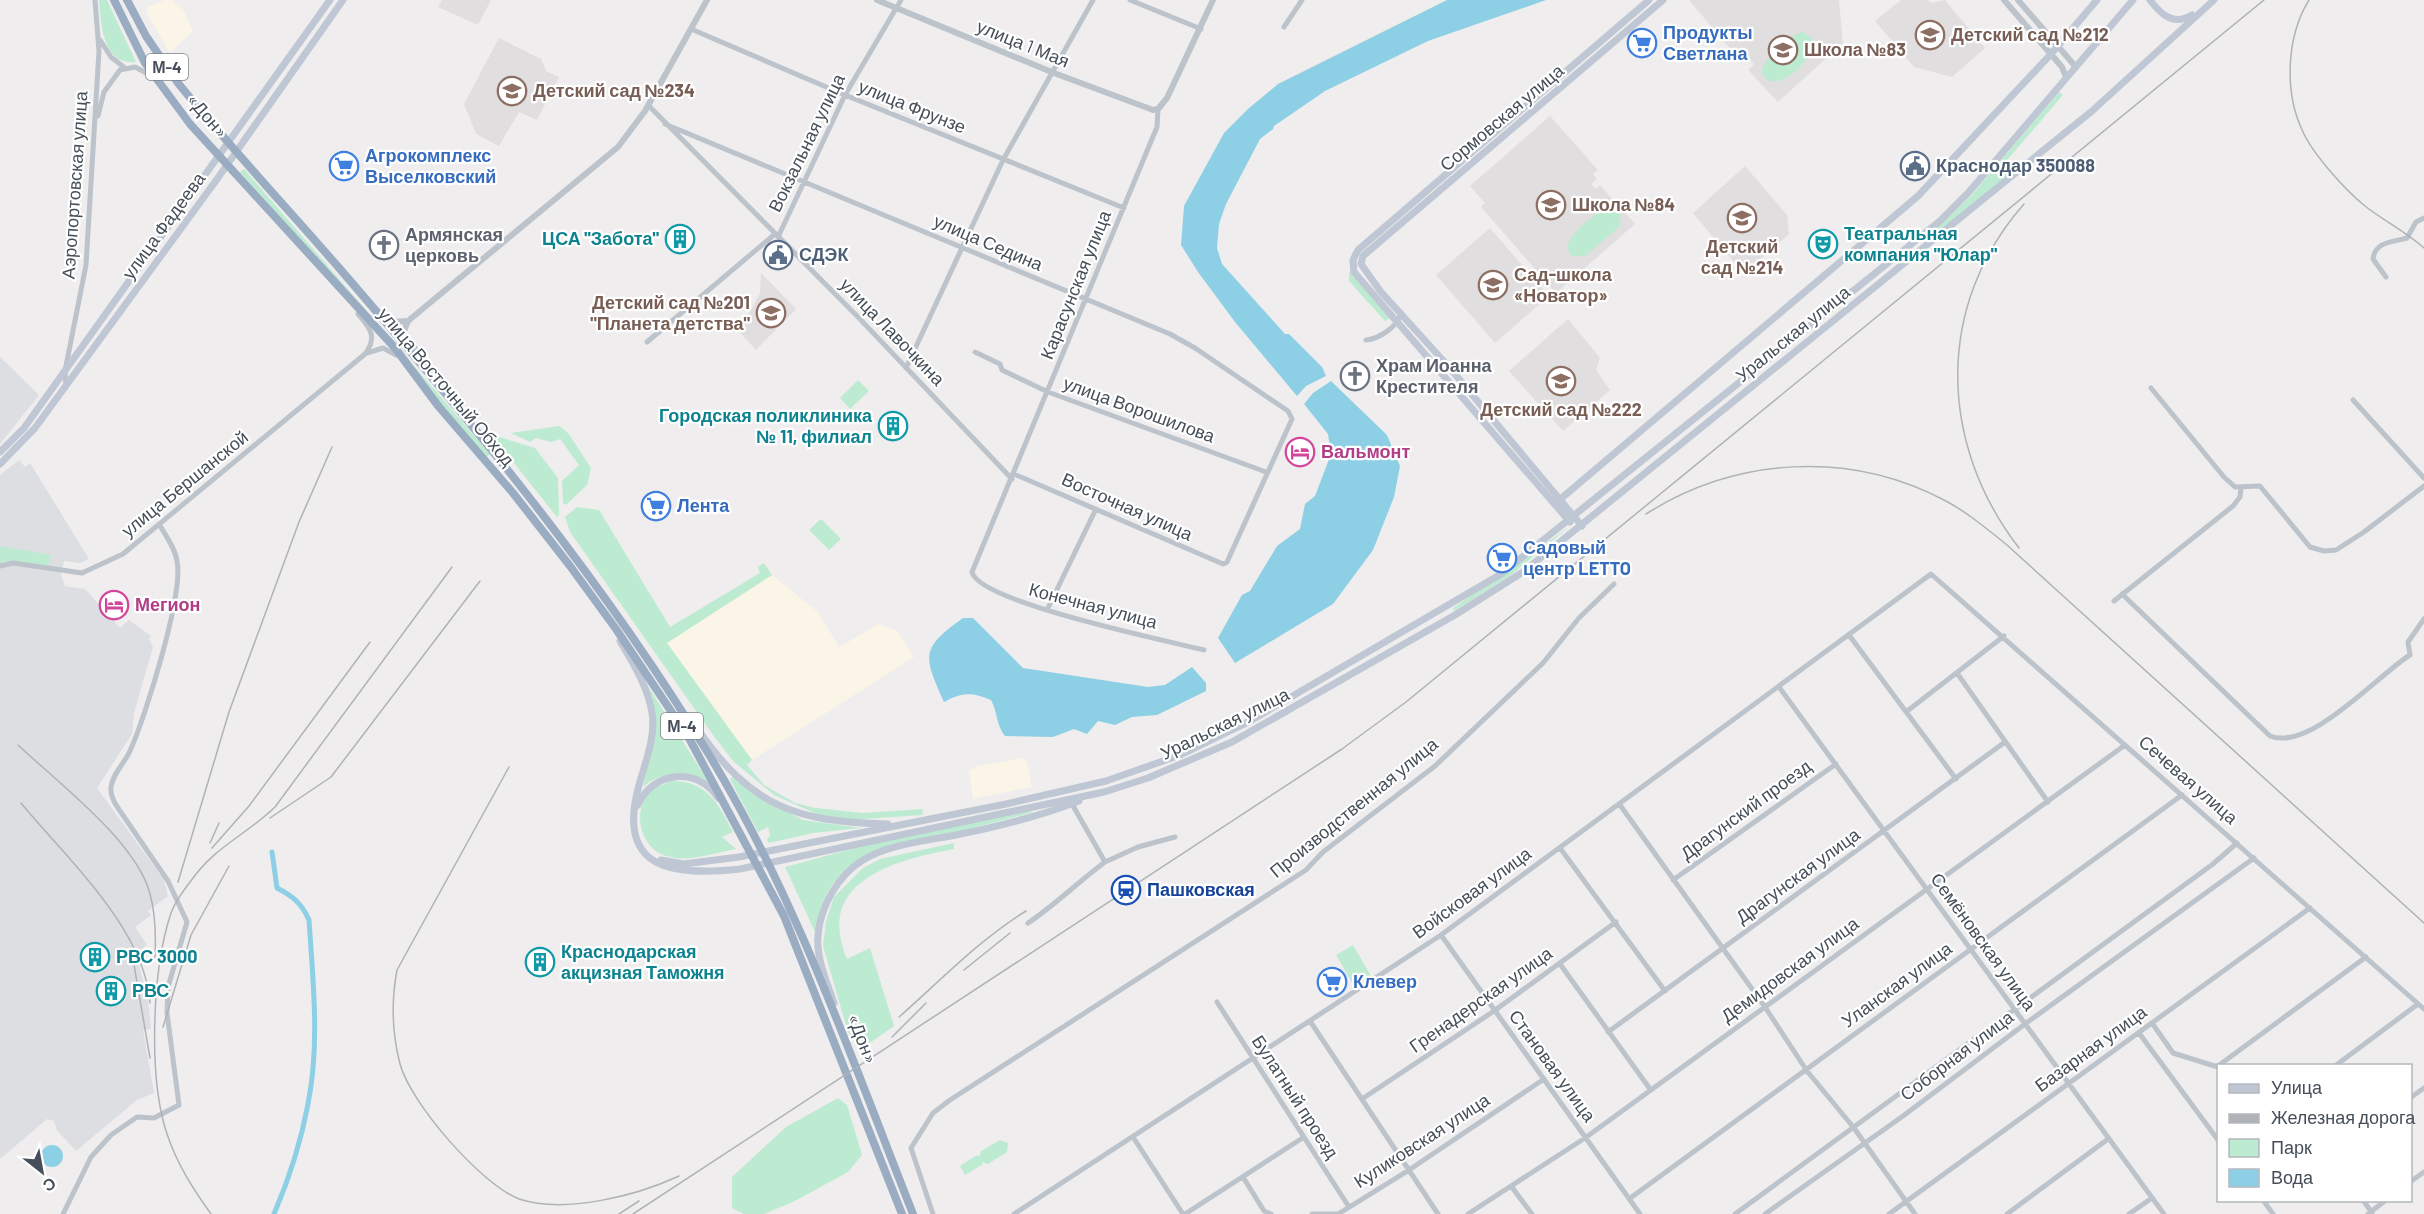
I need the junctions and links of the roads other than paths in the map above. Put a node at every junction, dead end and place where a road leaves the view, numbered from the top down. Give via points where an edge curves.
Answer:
1 (95, 0) edge
2 (114, 0) edge
3 (127, 0) edge
4 (330, 0) edge
5 (344, 0) edge
6 (707, 0) edge
7 (877, 0) edge
8 (901, 0) edge
9 (1093, 0) edge
10 (1130, 0) edge
11 (1213, 0) edge
12 (1302, 0) edge
13 (1649, 0) edge
14 (1663, 0) edge
15 (2004, 0) edge
16 (2018, 0) edge
17 (2097, 0) edge
18 (2133, 0) edge
19 (2150, 0) edge
20 (2212, 0) edge
21 (896, 8) junction
22 (2184, 22) junction
23 (1284, 27) dead end
24 (691, 29) junction
25 (1201, 29) junction
26 (100, 38) junction
27 (2058, 46) junction
28 (2051, 54) junction
29 (2076, 66) junction
30 (125, 68) junction
31 (1054, 73) junction
32 (154, 76) junction
33 (2066, 77) junction
34 (845, 95) junction
35 (648, 105) junction
36 (1158, 109) junction
37 (666, 124) junction
38 (95, 126) junction
39 (1507, 128) junction
40 (1003, 160) junction
41 (258, 177) joint
42 (806, 181) junction
43 (248, 186) joint
44 (188, 199) junction
45 (198, 206) junction
46 (1124, 208) junction
47 (2424, 218) edge
48 (777, 236) junction
49 (1917, 240) junction
50 (1924, 248) junction
51 (962, 249) junction
52 (2386, 277) dead end
53 (345, 295) junction
54 (1086, 300) junction
55 (1401, 312) junction
56 (378, 315) junction
57 (1408, 320) junction
58 (408, 321) junction
59 (1399, 324) junction
60 (1366, 340) dead end
61 (647, 342) dead end
62 (975, 352) dead end
63 (73, 353) junction
64 (365, 354) junction
65 (906, 368) junction
66 (66, 371) junction
67 (416, 374) junction
68 (66, 386) junction
69 (2151, 388) dead end
70 (52, 389) junction
71 (443, 390) junction
72 (1048, 392) junction
73 (59, 395) junction
74 (46, 397) junction
75 (2354, 400) dead end
76 (54, 402) junction
77 (0, 452) edge
78 (0, 464) edge
79 (1266, 472) junction
80 (1013, 476) junction
81 (2424, 478) edge
82 (2424, 486) edge
83 (2241, 488) junction
84 (1560, 500) junction
85 (1096, 509) junction
86 (1572, 518) junction
87 (159, 524) junction
88 (1580, 528) junction
89 (0, 566) edge
90 (1931, 574) joint
91 (978, 583) joint
92 (1614, 584) dead end
93 (2122, 594) junction
94 (2114, 601) dead end
95 (1450, 606) junction
96 (1047, 610) junction
97 (1455, 615) junction
98 (608, 618) junction
99 (2424, 619) edge
100 (1850, 635) junction
101 (2004, 636) junction
102 (1204, 650) dead end
103 (1957, 673) junction
104 (663, 684) junction
105 (1779, 687) junction
106 (1906, 712) junction
107 (2005, 742) junction
108 (2126, 745) junction
109 (1836, 764) junction
110 (1956, 779) junction
111 (1104, 792) junction
112 (2182, 795) junction
113 (2048, 802) junction
114 (1072, 804) junction
115 (1620, 805) junction
116 (902, 824) junction
117 (1884, 831) junction
118 (902, 834) junction
119 (1175, 837) dead end
120 (746, 841) junction
121 (2237, 843) junction
122 (1560, 848) junction
123 (2254, 858) junction
124 (1104, 862) junction
125 (1673, 880) junction
126 (1927, 890) junction
127 (2310, 908) junction
128 (1616, 922) junction
129 (1028, 923) dead end
130 (1441, 935) junction
131 (1724, 949) junction
132 (1970, 951) junction
133 (2366, 957) junction
134 (1560, 964) junction
135 (1665, 991) junction
136 (1218, 1002) dead end
137 (2418, 1004) junction
138 (1765, 1007) junction
139 (2424, 1009) edge
140 (2014, 1010) junction
141 (1494, 1011) junction
142 (836, 1017) junction
143 (1310, 1021) junction
144 (2152, 1023) junction
145 (2025, 1024) junction
146 (1608, 1032) junction
147 (2139, 1033) junction
148 (1252, 1059) junction
149 (2221, 1064) edge
150 (2337, 1064) edge
151 (2217, 1066) edge
152 (1807, 1071) junction
153 (1544, 1079) junction
154 (2067, 1084) junction
155 (1650, 1089) junction
156 (1362, 1100) junction
157 (1854, 1128) junction
158 (1133, 1137) junction
159 (1304, 1137) junction
160 (1585, 1138) junction
161 (2108, 1139) junction
162 (2217, 1139) edge
163 (1863, 1142) junction
164 (1409, 1170) junction
165 (1243, 1177) junction
166 (1511, 1186) junction
167 (2152, 1197) junction
168 (1629, 1198) junction
169 (1906, 1202) junction
170 (2384, 1202) edge
171 (1349, 1207) junction
172 (1476, 1212) edge
173 (2371, 1213) edge
174 (63, 1214) edge
175 (902, 1214) edge
176 (912, 1214) edge
177 (933, 1214) edge
178 (1014, 1214) edge
179 (1184, 1214) edge
180 (1270, 1214) edge
181 (1312, 1214) edge
182 (1438, 1214) edge
183 (1468, 1214) edge
184 (1532, 1214) edge
185 (1640, 1214) edge
186 (1735, 1214) edge
187 (1765, 1214) edge
188 (1889, 1214) edge
189 (1915, 1214) edge
190 (2007, 1214) edge
191 (2129, 1214) edge
192 (2164, 1214) edge

1 - 26 street, Аэропортовская улица
2 - 32 highway, «Дон» / М-4
3 - 41 highway, «Дон» / М-4 via 178,83
4 - 44 main road, улица Фадеева
5 - 45 main road, улица Фадеева
6 - 24 street
7 - 21 street, улица 1 Мая
8 - 21 street, Вокзальная улица
9 - 31 street
10 - 25 street
11 - 25 street, Карасунская улица
12 - 23 street
13 - 39 main road, Сормовская улица
14 - 39 main road, Сормовская улица
15 - 28 street
16 - 27 street
17 - 27 main road, Уральская улица
18 - 29 main road, Уральская улица
19 - 22 main road via 2163,15
20 - 22 main road, Уральская улица
21 - 31 street, улица 1 Мая
21 - 34 street, Вокзальная улица
22 - 50 main road, Уральская улица via 2092,111
24 - 34 street, улица Фрунзе
24 - 35 street
25 - 36 street, Карасунская улица
26 - 30 street via 111,57
26 - 38 street, Аэропортовская улица
27 - 28 main road, Уральская улица
27 - 29 street
28 - 33 street
28 - 84 main road, Уральская улица via 1918,196
29 - 33 main road, Уральская улица
30 - 32 street via 135,67
30 - 38 street via 107,85
31 - 36 street, улица 1 Мая via 1148,109
31 - 40 street
32 - 43 highway, «Дон» / М-4 via 190,124
33 - 49 main road, Уральская улица via 1968,193
34 - 40 street, улица Фрунзе
34 - 42 street, Вокзальная улица
35 - 37 street, улица Лавочкина
35 - 58 street via 626,138 600,164
36 - 46 street, Карасунская улица via 1157,127
37 - 42 street, улица Седина
37 - 48 street, улица Лавочкина
38 - 63 street, Аэропортовская улица via 86,265
39 - 55 main road, Сормовская улица via 1362,260 1363,271
39 - 59 main road, Сормовская улица via 1354,255 1354,272
40 - 46 street, улица Фрунзе
40 - 51 street
41 - 56 highway, улица Восточный Обход / М-4
42 - 48 street, Вокзальная улица
42 - 51 street, улица Седина
43 - 53 highway, улица Восточный Обход / М-4
44 - 45 main road
44 - 63 main road, улица Фадеева
45 - 68 main road, улица Фадеева
46 - 54 street, Карасунская улица
47 - 52 street via 2416,222 2407,238 2383,245 2374,254 2373,259
48 - 61 street
48 - 65 street, улица Лавочкина
49 - 50 main road
49 - 86 main road, Уральская улица
50 - 88 main road, Уральская улица
51 - 54 street, улица Седина
51 - 65 street
53 - 64 street via 373,334
53 - 67 highway, улица Восточный Обход / М-4
54 - 72 street, Карасунская улица
54 - 79 street, улица Седина via 1170,334 1288,411 1292,419
55 - 57 main road
55 - 59 street
56 - 58 street via 392,322
56 - 71 highway, улица Восточный Обход / М-4
57 - 59 street
57 - 84 main road
58 - 71 street via 403,333
59 - 60 street via 1376,339
59 - 84 main road
62 - 72 street, улица Ворошилова
63 - 66 main road, улица Фадеева
64 - 67 street via 376,349 392,352
64 - 87 street, улица Бершанской
65 - 80 street, улица Лавочкина
66 - 68 street
66 - 70 main road, улица Фадеева
67 - 98 highway, улица Восточный Обход / М-4 via 439,407 539,525
68 - 73 main road, улица Фадеева
69 - 83 street via 2224,477
70 - 73 main road via 52,393
70 - 74 main road, улица Фадеева
71 - 104 highway, улица Восточный Обход / М-4 via 521,486
72 - 79 street, улица Ворошилова
72 - 80 street, Карасунская улица
73 - 76 main road, улица Фадеева
74 - 76 main road
74 - 77 main road, улица Фадеева via 24,428
75 - 81 street
76 - 78 main road, улица Фадеева via 26,439
79 - 85 street, Восточная улица via 1227,562 1218,563
80 - 85 street, Восточная улица
80 - 91 street, Карасунская улица via 972,572
82 - 83 street via 2364,532 2336,550 2324,551 2310,547 2260,486
83 - 93 street via 2233,507
84 - 86 main road
84 - 86 main road
85 - 96 street
86 - 88 main road
86 - 95 main road, Уральская улица via 1501,574
87 - 89 street, улица Бершанской via 123,554 82,573 8,563
87 - 174 street via 178,564 175,590 165,642 140,722 111,788 117,808 168,881 187,922 168,987 167,1013 179,1105 154,1118 137,1118 111,1135 92,1157
88 - 97 main road, Уральская улица via 1523,572
90 - 100 street, Войсковая улица
90 - 101 street, Сечевая улица
91 - 96 street, Конечная улица
92 - 177 street, Производственная улица via 1579,618 1543,663 1435,766 1323,852 1306,870 1056,1029 933,1113 911,1148
93 - 94 street
93 - 99 street via 2264,730 2280,740 2303,733 2350,705 2410,655 2408,642
95 - 97 street
95 - 116 main road, Уральская улица via 1251,721 1180,755 1106,782
96 - 102 street, Конечная улица
97 - 111 main road, Уральская улица via 1232,742
98 - 118 main road, Уральская улица via 640,676 652,714 634,810 637,840 651,860 668,869 697,873 740,869
98 - 120 highway, М-4 via 689,738
100 - 105 street, Войсковая улица
100 - 106 street
101 - 103 street
101 - 108 street, Сечевая улица
103 - 106 street
103 - 107 street
104 - 116 main road via 722,762 766,798 815,819
104 - 142 highway, «Дон» / М-4 via 708,754 777,878
105 - 109 street, Семёновская улица
105 - 115 street, Войсковая улица
106 - 110 street
107 - 110 street, Драгунская улица
107 - 113 street
108 - 112 street, Сечевая улица
108 - 113 street, Демидовская улица
109 - 117 street, Семёновская улица
109 - 125 street, Драгунский проезд
110 - 117 street, Драгунская улица
111 - 114 main road
111 - 118 main road, Уральская улица
112 - 121 street, Сечевая улица
112 - 132 street, Уланская улица
113 - 126 street, Демидовская улица
114 - 124 street
114 - 142 main road via 978,831 884,850 854,867 834,890 818,936
115 - 122 street, Войсковая улица
115 - 125 street
116 - 118 main road via 897,828
116 - 120 main road, Уральская улица via 739,856 674,864 657,858 646,848 638,834 638,804 650,785 665,778 695,779 715,794 739,836
117 - 126 street, Семёновская улица
117 - 131 street, Драгунская улица
119 - 124 street
120 - 175 highway, «Дон» / М-4 via 794,939
121 - 123 street, Сечевая улица
121 - 140 street
122 - 128 street
122 - 130 street, Войсковая улица
123 - 127 street, Сечевая улица
123 - 145 street, Соборная улица
124 - 129 street
125 - 131 street
126 - 132 street, Семёновская улица
126 - 138 street, Демидовская улица
127 - 133 street, Сечевая улица
127 - 144 street, Базарная улица
128 - 134 street, Гренадерская улица
128 - 135 street
130 - 141 street, Становая улица
130 - 143 street, Войсковая улица
131 - 135 street, Драгунская улица
131 - 138 street
132 - 140 street, Семёновская улица
132 - 152 street, Уланская улица
133 - 137 street, Сечевая улица
133 - 149 street
134 - 141 street, Гренадерская улица
134 - 146 street
135 - 146 street, Драгунская улица
136 - 148 street, Булатный проезд
137 - 139 street, Сечевая улица
137 - 150 street
138 - 152 street
138 - 155 street, Демидовская улица
140 - 145 street, Семёновская улица
140 - 157 street
141 - 153 street, Становая улица
141 - 156 street, Гренадерская улица
142 - 176 highway, «Дон» / М-4
143 - 148 street, Войсковая улица
143 - 156 street
144 - 147 street, Базарная улица
144 - 151 street via 2174,1053
145 - 154 street, Семёновская улица
145 - 163 street, Соборная улица
146 - 155 street
147 - 154 street, Базарная улица
147 - 162 street
148 - 158 street, Войсковая улица
148 - 159 street, Булатный проезд
152 - 157 street
152 - 168 street, Уланская улица
153 - 160 street, Становая улица
153 - 164 street, Куликовская улица
154 - 161 street, Семёновская улица
154 - 169 street, Базарная улица
155 - 160 street, Демидовская улица
156 - 164 street
157 - 163 street
157 - 186 street
158 - 178 street, Войсковая улица
158 - 179 street
159 - 165 street
159 - 171 street, Булатный проезд
160 - 166 street, Демидовская улица
160 - 168 street, Становая улица
161 - 167 street, Семёновская улица
161 - 190 street
163 - 169 street
163 - 187 street, Соборная улица
164 - 171 street, Куликовская улица
164 - 182 street
165 - 179 street
165 - 180 street via 1263,1211
166 - 172 street, Демидовская улица
166 - 184 street
167 - 191 street
167 - 192 street, Семёновская улица
168 - 185 street, Становая улица
169 - 188 street, Базарная улица
169 - 189 street
170 - 173 street
171 - 181 street, Куликовская улица via 1338,1214
172 - 183 street, Демидовская улица

